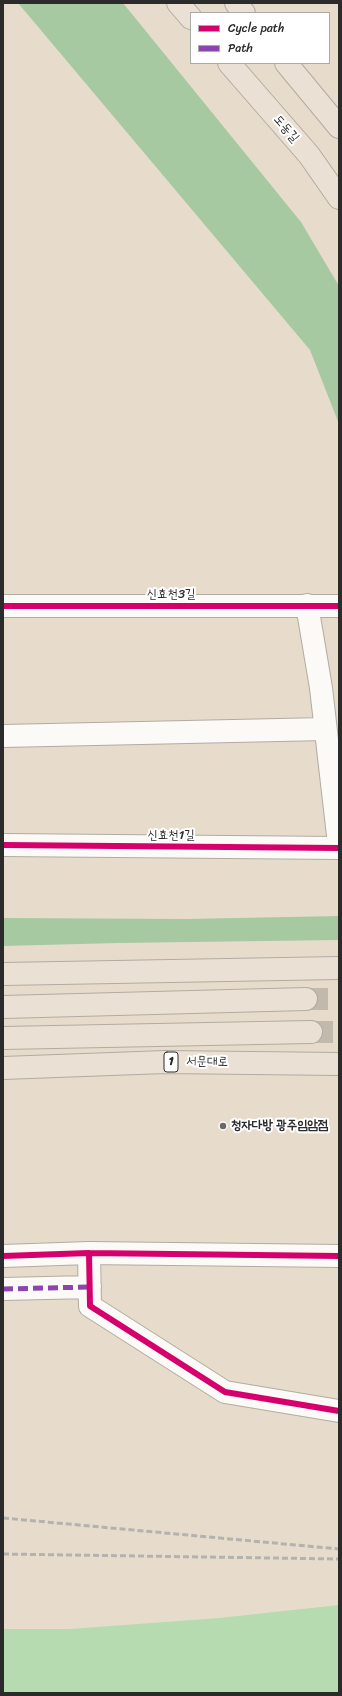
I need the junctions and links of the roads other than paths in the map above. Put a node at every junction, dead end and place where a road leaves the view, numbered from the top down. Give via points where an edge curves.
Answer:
1 (178, 3) edge
2 (236, 3) edge
3 (243, 12) edge
4 (190, 17) edge
5 (230, 64) edge
6 (287, 64) edge
7 (339, 127) edge
8 (339, 198) edge
9 (3, 606) edge
10 (307, 606) junction
11 (339, 606) edge
12 (325, 729) junction
13 (3, 736) edge
14 (339, 844) edge
15 (3, 845) edge
16 (339, 848) edge
17 (339, 968) edge
18 (3, 974) edge
19 (306, 999) tunnel mouth
20 (3, 1007) edge
21 (311, 1032) tunnel mouth
22 (3, 1038) edge
23 (339, 1064) edge
24 (3, 1068) edge
25 (89, 1253) junction
26 (3, 1256) edge
27 (339, 1256) edge
28 (90, 1286) junction
29 (3, 1289) edge
30 (339, 1411) edge

1 - 4 main road
2 - 3 main road
5 - 8 main road, 도동길 via 309,155
6 - 7 main road
9 - 10 street, 신효천3길
10 - 11 street, 신효천3길
10 - 12 street
12 - 13 street
12 - 14 street
15 - 16 street, 신효천1길
17 - 18 main road
19 - 20 main road
21 - 22 main road
23 - 24 main road, 서문대로 / 1 via 165,1062
25 - 26 street
25 - 27 street
25 - 28 street
28 - 29 street
28 - 30 street via 90,1306 225,1392

